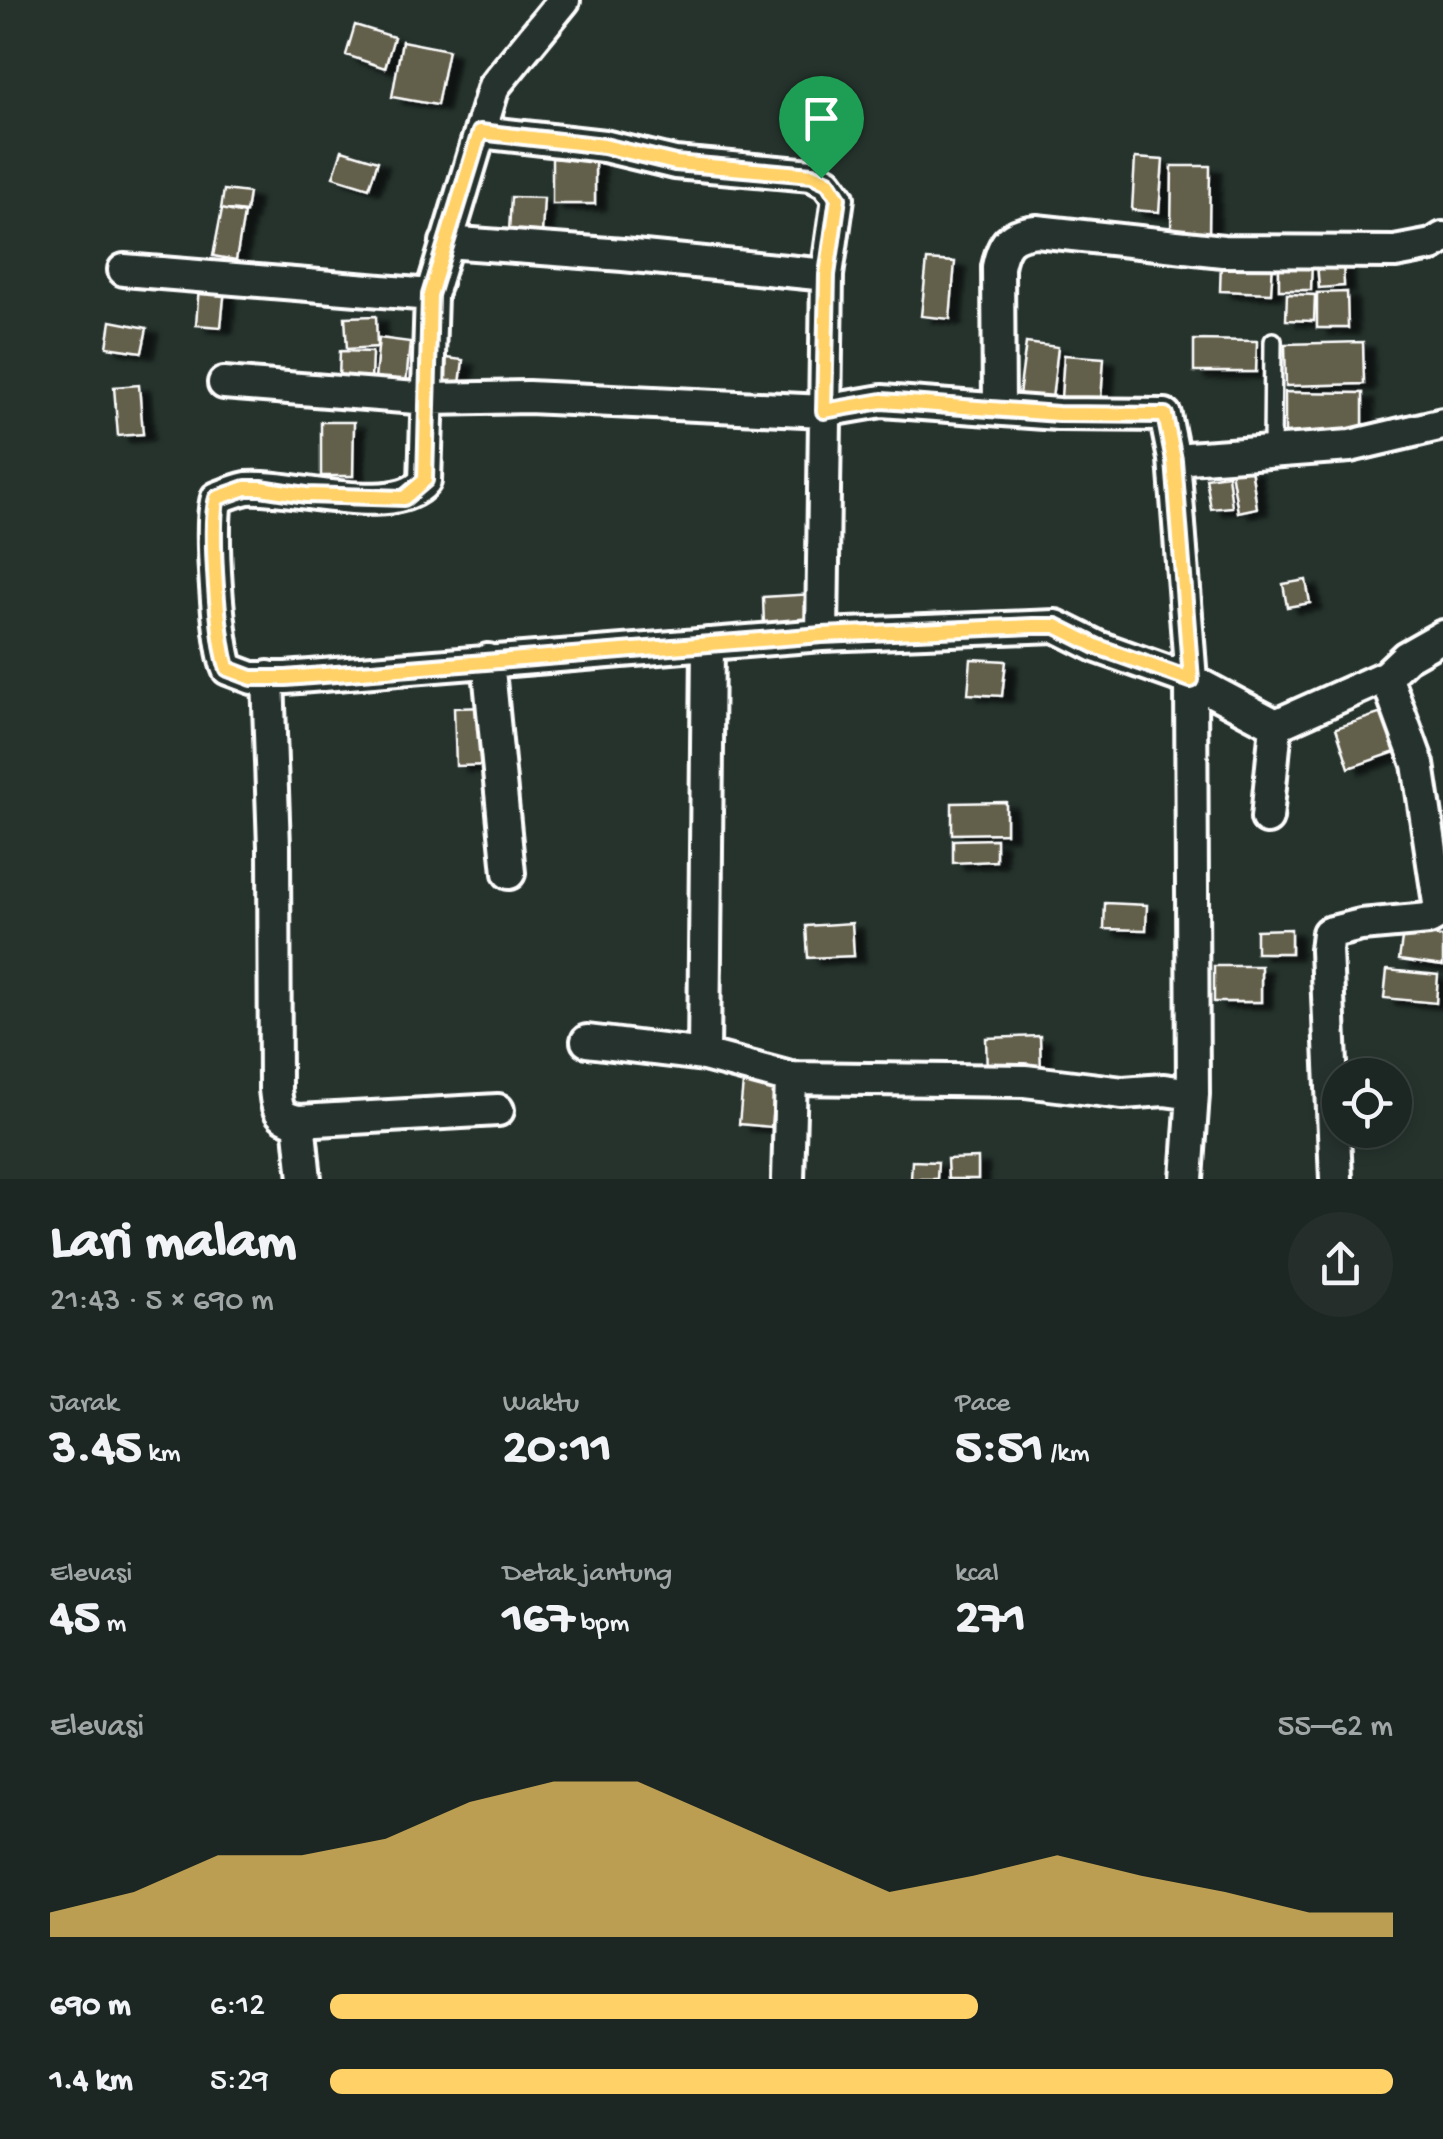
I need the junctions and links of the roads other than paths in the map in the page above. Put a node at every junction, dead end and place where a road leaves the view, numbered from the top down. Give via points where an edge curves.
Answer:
1 (564, 0) edge
2 (480, 132) junction
3 (1443, 238) edge
4 (446, 242) junction
5 (124, 270) dead end
6 (827, 275) junction
7 (430, 295) junction
8 (1273, 341) dead end
9 (224, 383) dead end
10 (429, 399) junction
11 (999, 408) junction
12 (824, 411) junction
13 (1443, 424) edge
14 (1272, 452) junction
15 (1174, 460) junction
16 (822, 635) junction
17 (1443, 636) edge
18 (708, 644) junction
19 (488, 660) junction
20 (1386, 676) junction
21 (268, 677) junction
22 (1191, 680) junction
23 (1276, 725) junction
24 (1267, 818) dead end
25 (509, 872) dead end
26 (587, 1041) dead end
27 (704, 1055) junction
28 (791, 1078) junction
29 (1193, 1094) junction
30 (498, 1110) dead end
31 (299, 1121) junction
32 (305, 1179) edge
33 (788, 1179) edge
34 (1187, 1179) edge
35 (1336, 1179) edge

1 - 2 street via 494,86
2 - 4 street
2 - 6 street via 604,146 675,163 812,175 828,182 838,198
3 - 11 street via 1395,252 1223,251 1036,230 1012,236 998,267
4 - 6 street
4 - 7 street
5 - 7 street
6 - 12 street
7 - 10 street
8 - 14 lane
9 - 10 street
10 - 12 street via 528,397
10 - 21 street via 425,480 404,498 261,488 217,498 213,529 225,662 238,674
11 - 12 street via 882,401
11 - 15 street via 1162,413
12 - 16 street
13 - 14 street via 1350,446
14 - 15 street
15 - 22 street
16 - 18 street
16 - 22 street via 1056,626
17 - 20 street
18 - 19 street
18 - 27 street
19 - 21 street
19 - 25 street
20 - 23 street
20 - 35 street via 1418,764 1438,914 1328,933
21 - 31 street via 274,1088 278,1111
22 - 23 street
22 - 29 street
23 - 24 street
26 - 27 street
27 - 28 street
28 - 29 street via 1025,1082
28 - 33 street
29 - 34 street
30 - 31 street
31 - 32 street

